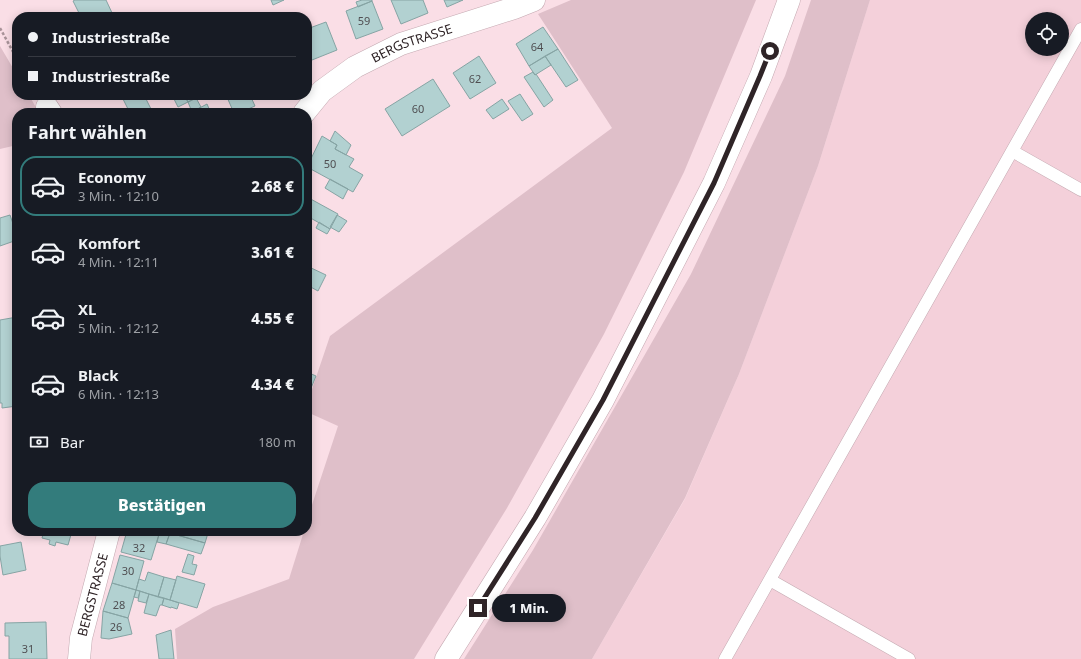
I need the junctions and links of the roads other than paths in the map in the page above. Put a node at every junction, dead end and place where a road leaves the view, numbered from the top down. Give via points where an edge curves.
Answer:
1 (534, 0) edge
2 (790, 0) edge
3 (1081, 29) edge
4 (308, 108) edge
5 (1012, 151) junction
6 (1081, 190) edge
7 (108, 536) edge
8 (770, 580) junction
9 (79, 659) edge
10 (446, 659) edge
11 (725, 659) edge
12 (909, 659) edge

1 - 4 main road, BERGSTRASSE via 401,44 355,67 322,92
2 - 10 main road via 714,183 606,393 535,518
3 - 5 lane
5 - 6 lane
5 - 8 lane
7 - 9 main road, BERGSTRASSE via 81,638
8 - 11 lane
8 - 12 lane

